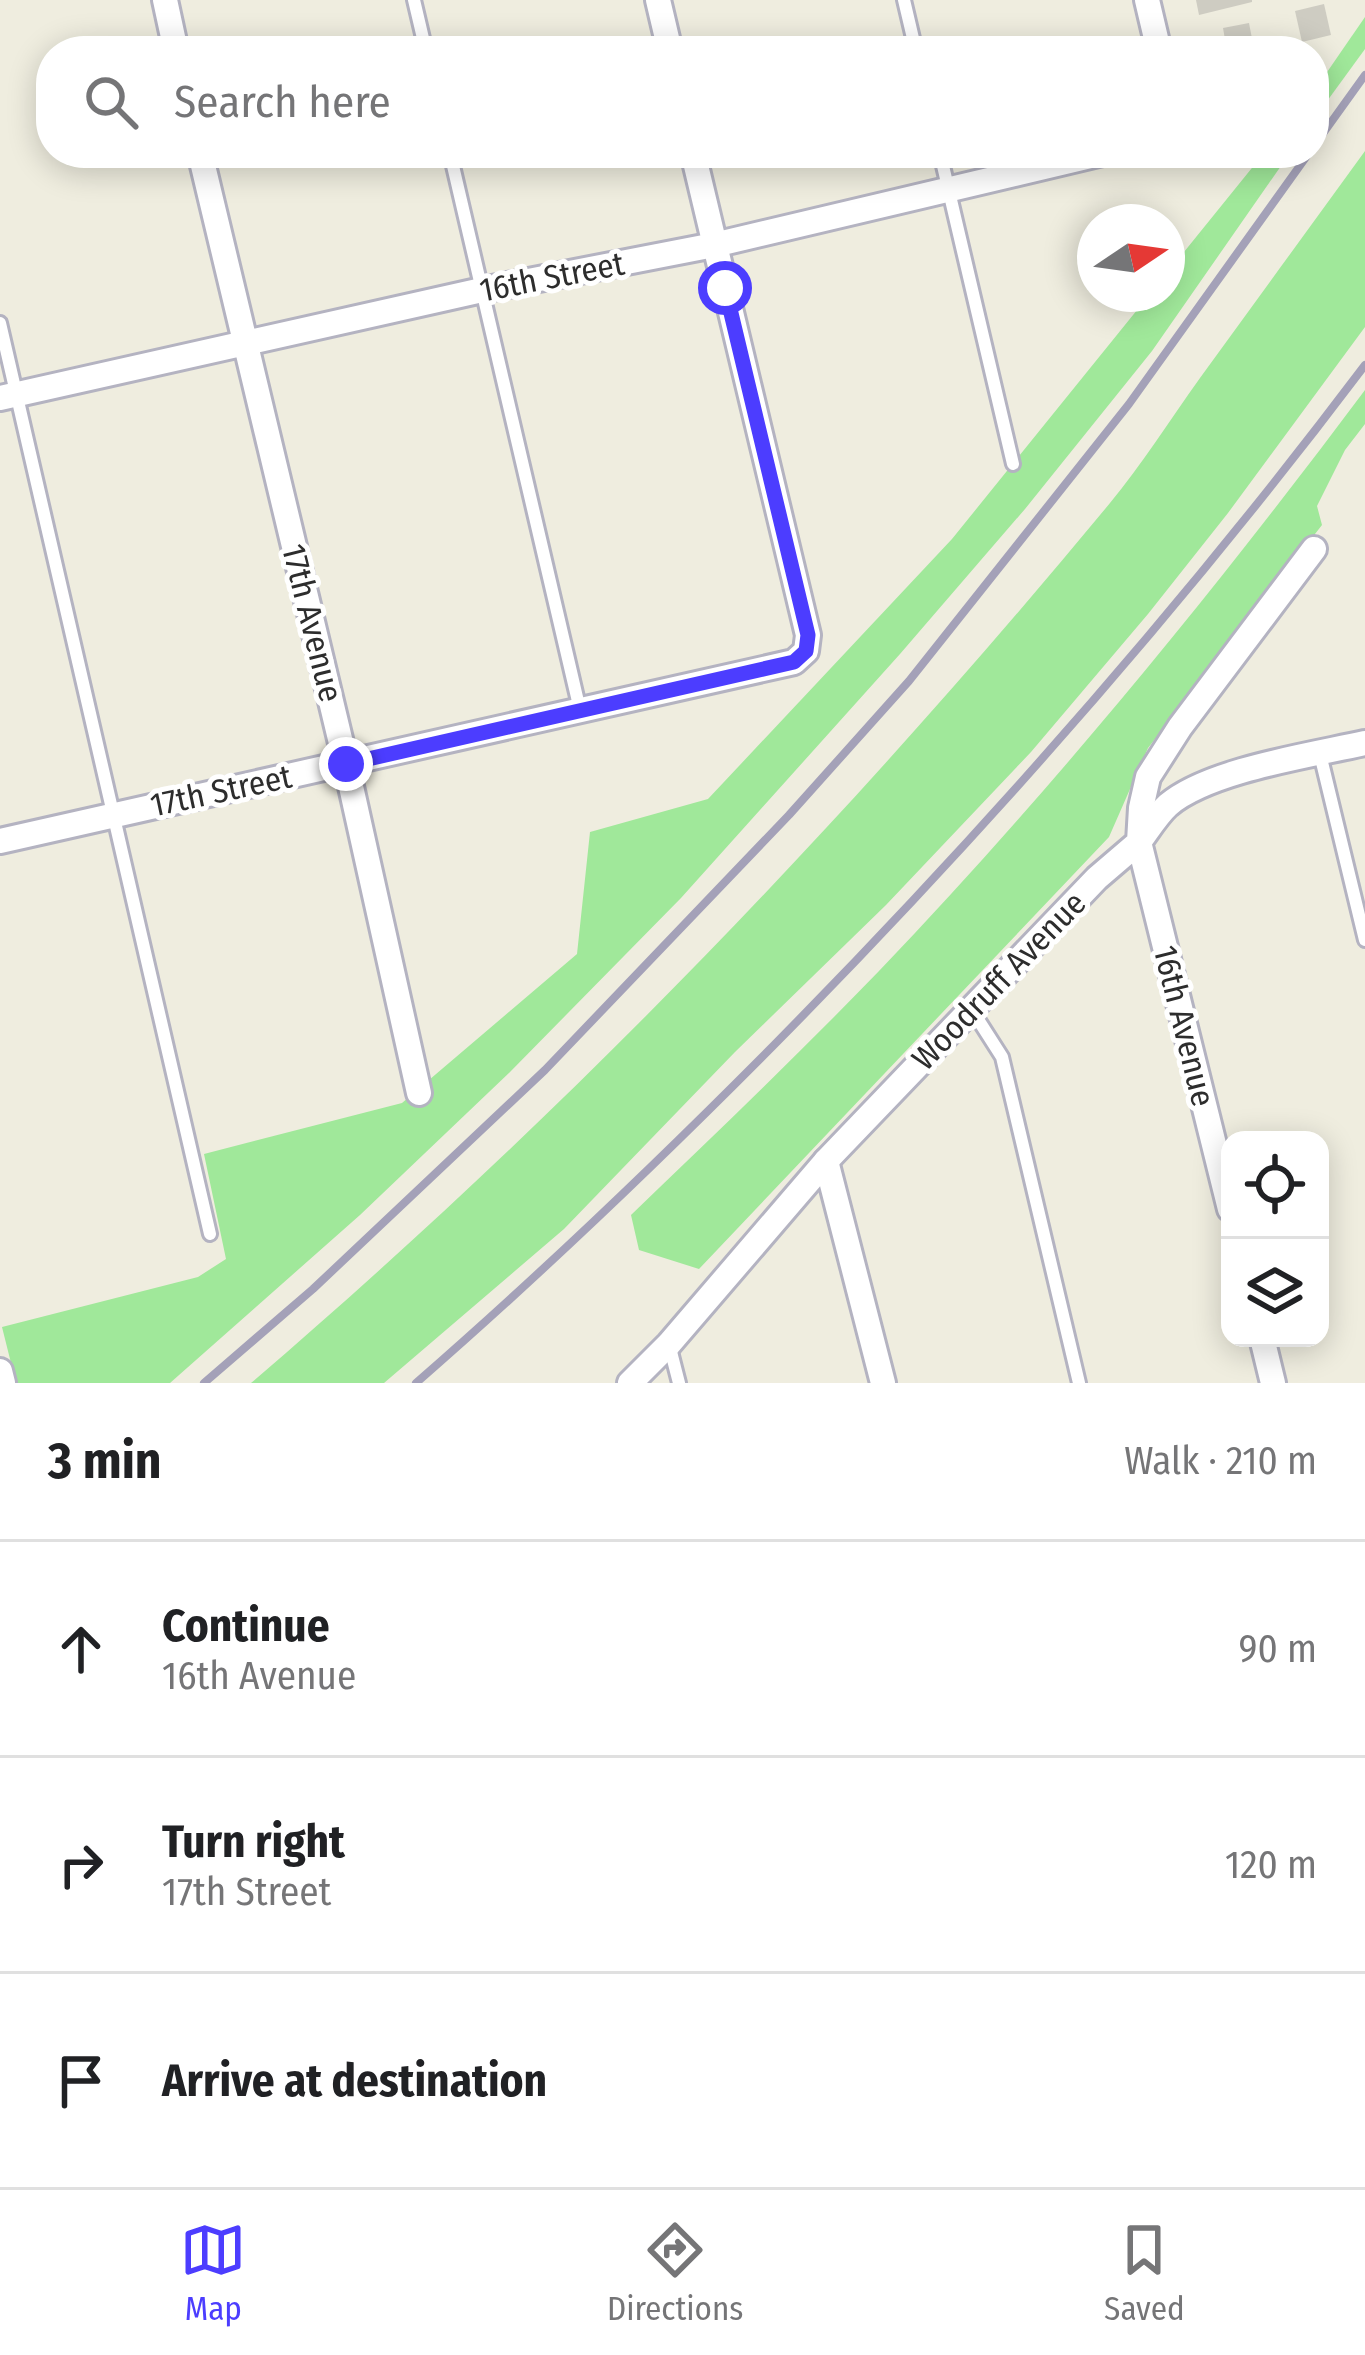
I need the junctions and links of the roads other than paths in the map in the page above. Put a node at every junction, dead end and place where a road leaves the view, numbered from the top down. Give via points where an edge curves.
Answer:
1 (164, 0) edge
2 (414, 0) edge
3 (658, 0) edge
4 (904, 0) edge
5 (1148, 0) edge
6 (172, 36) edge
7 (422, 36) edge
8 (666, 36) edge
9 (912, 36) edge
10 (1156, 36) edge
11 (203, 168) edge
12 (454, 168) edge
13 (697, 168) edge
14 (944, 168) edge
15 (1042, 168) edge
16 (949, 191) junction
17 (715, 245) junction
18 (482, 290) junction
19 (0, 322) edge
20 (244, 346) junction
21 (9, 396) edge
22 (1013, 464) dead end
23 (1313, 549) dead end
24 (580, 712) junction
25 (1365, 743) edge
26 (1320, 754) junction
27 (346, 764) junction
28 (113, 814) junction
29 (0, 841) edge
30 (1139, 842) junction
31 (1365, 940) edge
32 (971, 1010) junction
33 (419, 1093) dead end
34 (826, 1161) junction
35 (1221, 1173) edge
36 (210, 1234) dead end
37 (669, 1343) junction
38 (1264, 1347) edge
39 (0, 1371) edge
40 (3, 1383) edge
41 (630, 1383) edge
42 (679, 1383) edge
43 (883, 1383) edge
44 (1079, 1383) edge
45 (1273, 1383) edge

1 - 6 street
2 - 7 lane
3 - 8 street
4 - 9 lane
5 - 10 street
11 - 20 street, 17th Avenue
12 - 18 lane
13 - 17 street
14 - 16 lane
15 - 16 street, 16th Street
16 - 17 street, 16th Street
16 - 22 lane
17 - 18 street, 16th Street
17 - 24 street, 17th Street via 806,651 794,662
18 - 20 street, 16th Street
18 - 24 lane
19 - 21 lane
20 - 21 street, 16th Street
20 - 27 street, 17th Avenue
21 - 28 lane
23 - 30 street via 1148,777
24 - 27 street, 17th Street
25 - 26 street, Woodruff Avenue
26 - 30 street, Woodruff Avenue via 1201,787 1169,805
26 - 31 lane
27 - 28 street, 17th Street
27 - 33 street, 17th Avenue
28 - 29 street, 17th Street
28 - 36 lane
30 - 32 street, Woodruff Avenue
30 - 35 street, 16th Avenue
32 - 34 street, Woodruff Avenue
32 - 44 lane via 1002,1057
34 - 37 street, Woodruff Avenue
34 - 43 street
37 - 41 street, Woodruff Avenue
37 - 42 lane
38 - 45 street
39 - 40 street

